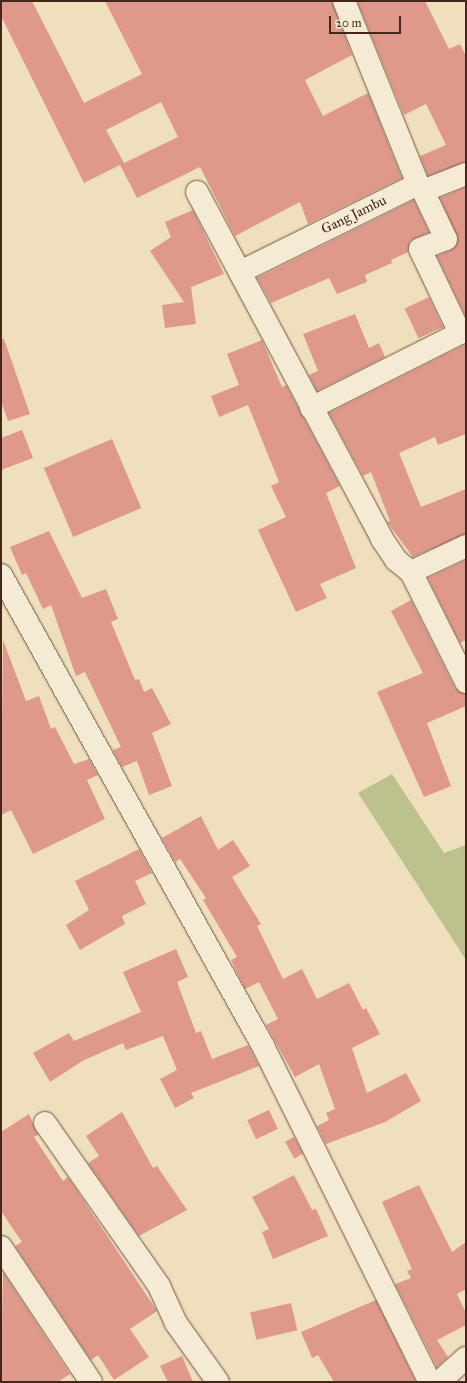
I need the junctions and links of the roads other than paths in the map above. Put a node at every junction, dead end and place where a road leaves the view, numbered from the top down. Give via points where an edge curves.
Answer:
1 (344, 1) edge
2 (466, 174) edge
3 (420, 188) junction
4 (197, 192) dead end
5 (240, 272) junction
6 (311, 408) junction
7 (466, 546) edge
8 (411, 572) junction
9 (1, 575) edge
10 (466, 682) edge
11 (45, 1123) dead end
12 (1, 1247) edge
13 (466, 1358) edge
14 (91, 1382) edge
15 (218, 1382) edge
16 (430, 1382) edge
17 (439, 1382) edge

1 - 3 street
2 - 3 street, Gang Jambu
3 - 5 street, Gang Jambu
3 - 6 street via 446,239 420,250 460,333
4 - 5 street
5 - 6 street
6 - 8 street via 382,539 396,560
7 - 8 street
8 - 10 street
9 - 16 street via 262,1046
11 - 15 street via 159,1286 176,1323
12 - 14 street
13 - 17 street

